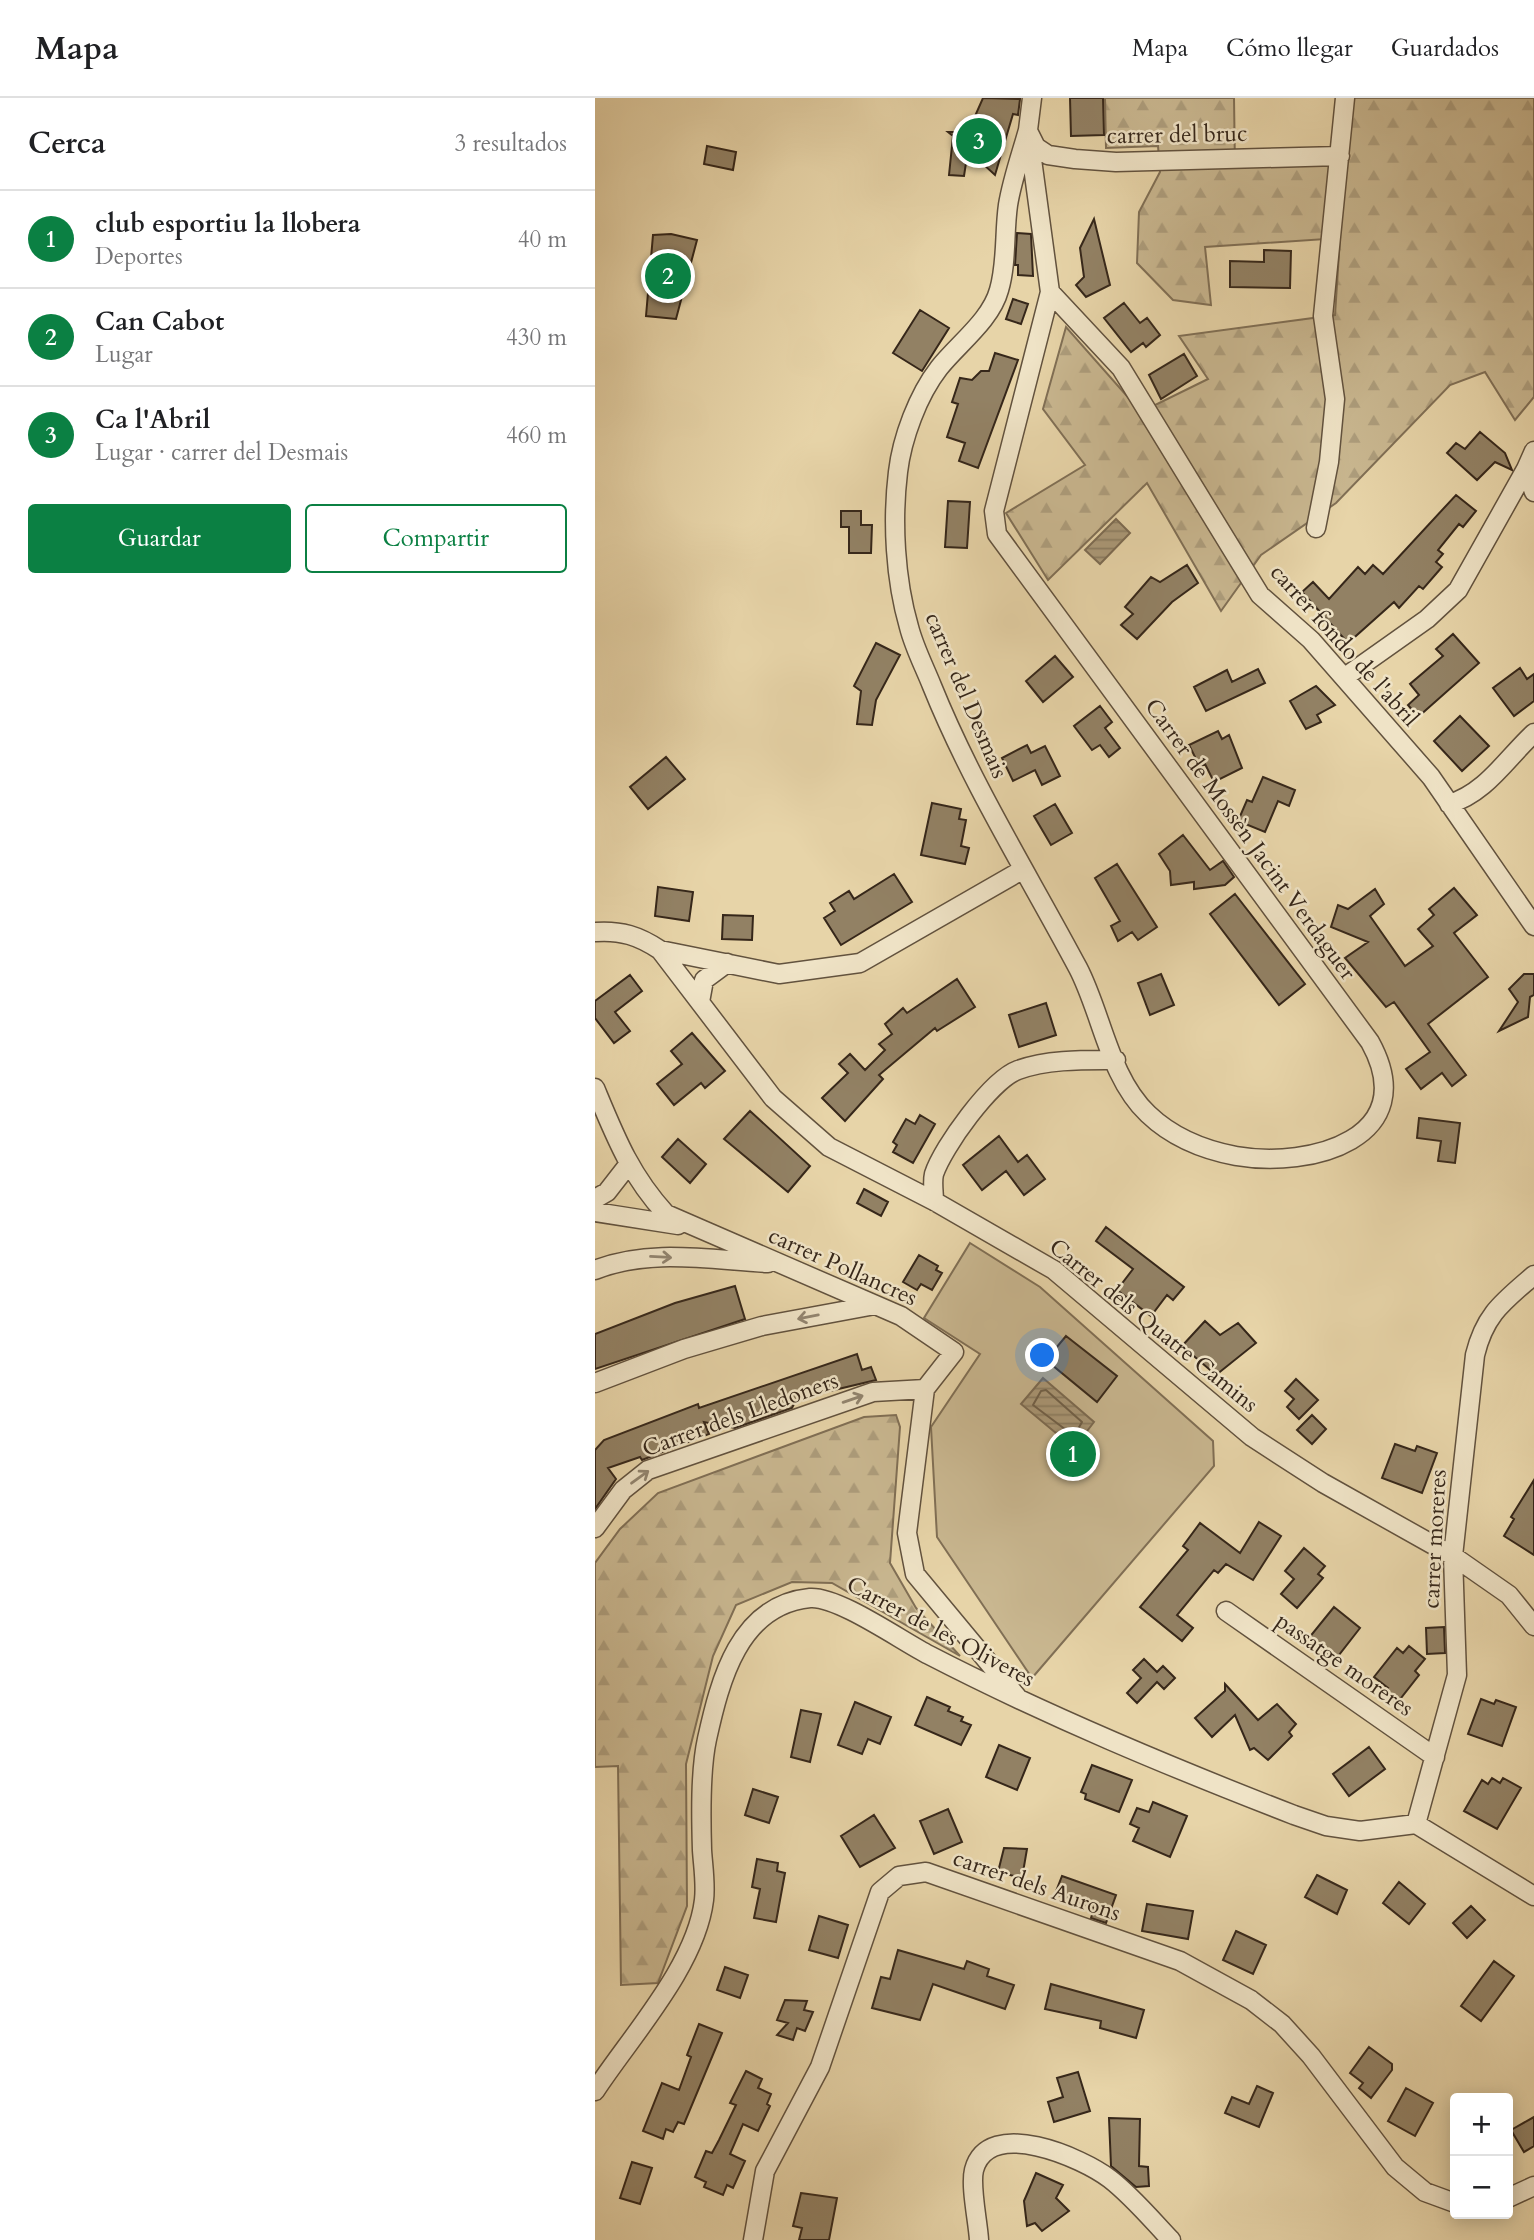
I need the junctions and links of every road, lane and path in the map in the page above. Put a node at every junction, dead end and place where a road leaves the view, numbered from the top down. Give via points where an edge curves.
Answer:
1 (1032, 98) edge
2 (1345, 98) edge
3 (1028, 130) junction
4 (1340, 156) junction
5 (1050, 292) junction
6 (1534, 451) edge
7 (1526, 469) junction
8 (1534, 492) edge
9 (1316, 528) dead end
10 (1345, 677) junction
11 (1534, 733) edge
12 (1449, 803) junction
13 (1022, 870) junction
14 (1531, 918) edge
15 (595, 932) edge
16 (660, 950) junction
17 (727, 963) junction
18 (700, 1002) junction
19 (1116, 1060) junction
20 (595, 1088) edge
21 (628, 1165) junction
22 (595, 1199) edge
23 (934, 1201) junction
24 (595, 1212) edge
25 (694, 1228) junction
26 (786, 1264) junction
27 (595, 1269) edge
28 (1534, 1275) edge
29 (875, 1305) junction
30 (595, 1383) edge
31 (925, 1389) junction
32 (595, 1528) edge
33 (1453, 1556) junction
34 (1226, 1611) dead end
35 (1534, 1626) edge
36 (1023, 1703) junction
37 (1435, 1757) junction
38 (1416, 1824) junction
39 (1534, 1896) edge
40 (595, 2091) edge
41 (1534, 2186) edge
42 (1513, 2196) edge
43 (1450, 2201) edge
44 (753, 2240) edge
45 (979, 2240) edge
46 (1171, 2240) edge

1 - 3 street, Carrer de Mossèn Jacint Verdaguer
2 - 4 street
3 - 4 street, carrer del bruc via 1036,147 1048,155 1075,159
3 - 5 street, Carrer de Mossèn Jacint Verdaguer
3 - 13 street, carrer del Desmais via 1008,203 999,291 987,313 937,370 914,413 898,470 897,552 908,627 964,760
4 - 9 street via 1323,316 1335,399
5 - 10 street, carrer fondo de l'abril via 1121,368 1261,594
5 - 19 street, Carrer de Mossèn Jacint Verdaguer via 994,511 997,534 1370,1042 1381,1062 1383,1099 1374,1124 1353,1141 1294,1157 1252,1158 1213,1151 1159,1122 1138,1102
6 - 7 street
7 - 8 street
7 - 10 street via 1458,590 1427,619
10 - 12 street, carrer fondo de l'abril
11 - 12 street via 1479,790
12 - 14 street, carrer fondo de l'abril
13 - 17 street via 860,963 779,974
13 - 19 street, Carrer de Mossèn Jacint Verdaguer via 1080,971
15 - 16 street, Carrer dels Quatre Camins via 640,937
16 - 17 street
16 - 18 street, Carrer dels Quatre Camins
17 - 18 street via 704,980
18 - 23 street, Carrer dels Quatre Camins via 773,1098 829,1147
19 - 23 street via 1073,1060 1017,1070 977,1105 945,1147 933,1177
20 - 21 street, carrer Pollancres
21 - 22 street via 607,1192
21 - 25 street, carrer Pollancres via 666,1214
23 - 33 street, Carrer dels Quatre Camins via 1054,1270 1252,1437
24 - 25 street
25 - 26 street, carrer Pollancres
27 -> 26 street via 650,1256
26 - 29 street, carrer Pollancres
28 - 33 street, carrer moreres via 1481,1329
29 -> 30 street via 762,1326
29 - 31 street, carrer Pollancres via 901,1316 954,1352
32 -> 31 street, Carrer dels Lledoners via 623,1490 648,1470 873,1392
31 - 36 street via 907,1533 915,1574
33 - 35 street, Carrer dels Quatre Camins via 1509,1595
33 - 37 street, carrer moreres via 1457,1675
34 - 37 street, passatge moreres
36 - 38 street, Carrer de les Oliveres via 1326,1826 1360,1831
36 - 40 street, Carrer de les Oliveres via 832,1600 793,1601 749,1628 727,1669 706,1741 700,1921 650,2016
37 - 38 street, carrer moreres
38 - 39 street
41 - 42 street
43 - 44 street, carrer dels Aurons via 1425,2192 1395,2167 1311,2056 1282,2024 1240,1993 1180,1961 926,1872 899,1876 880,1892 820,2067 765,2171
45 - 46 street via 974,2171 981,2156 1006,2144 1064,2152 1099,2172

